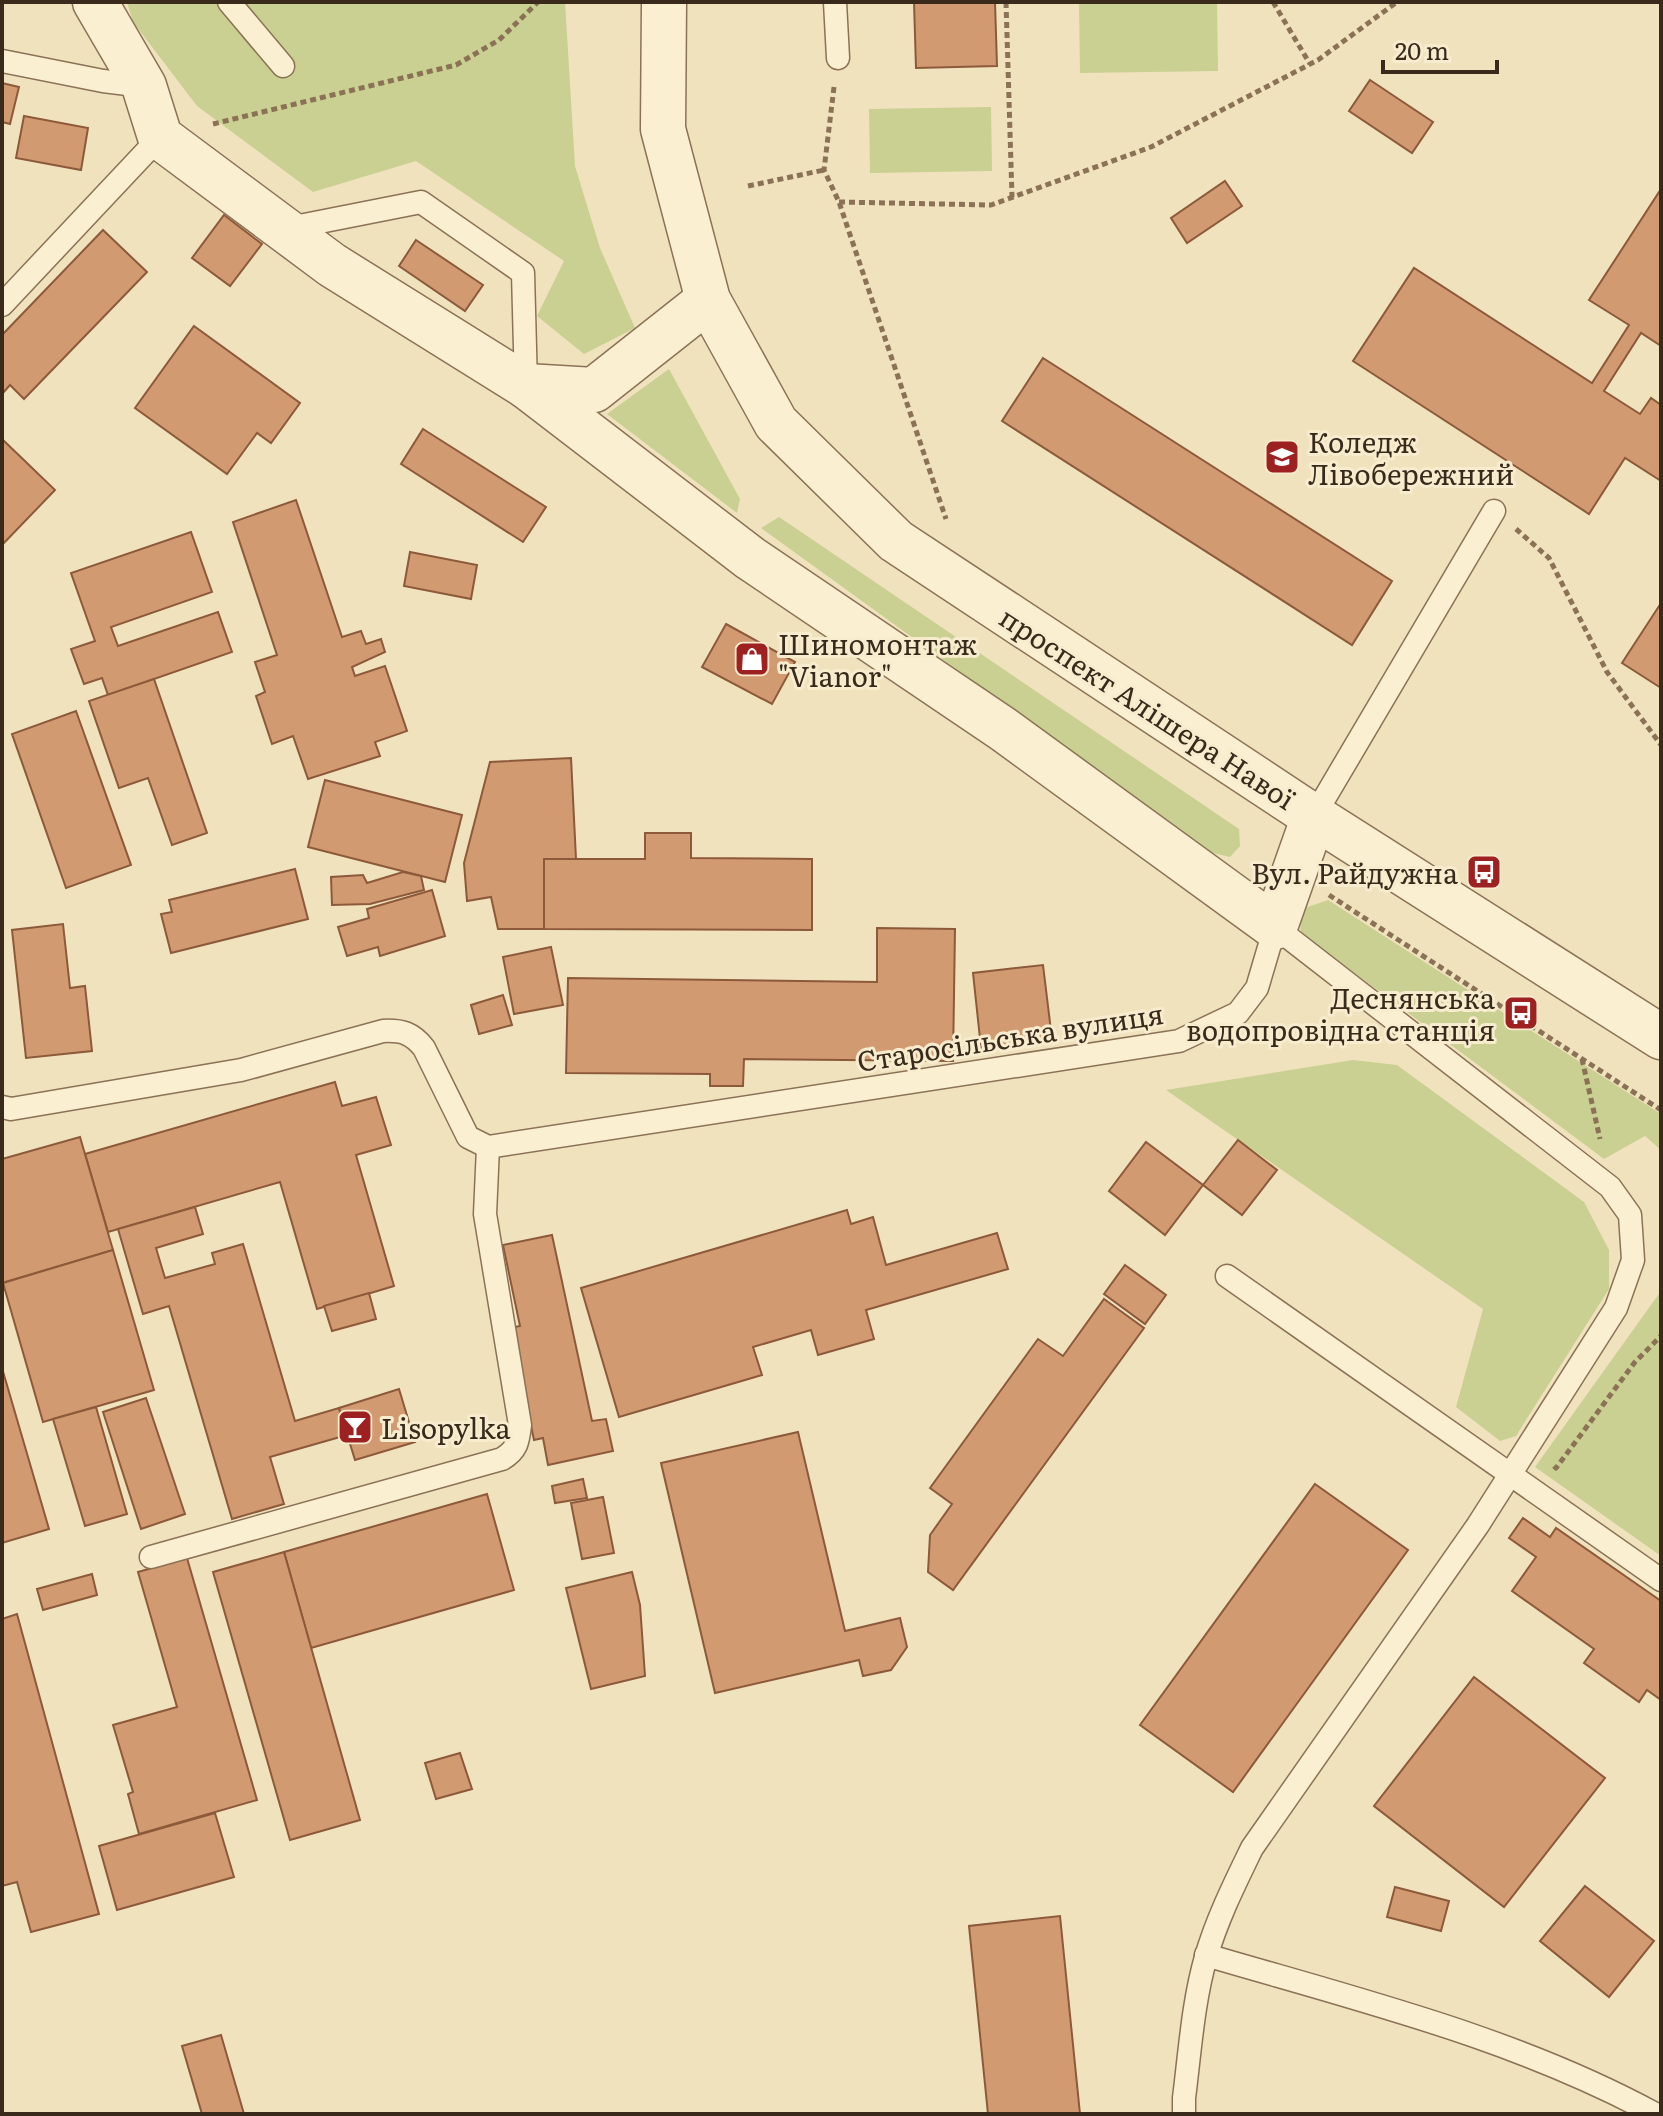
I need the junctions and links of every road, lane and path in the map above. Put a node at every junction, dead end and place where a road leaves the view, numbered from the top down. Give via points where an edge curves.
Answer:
1 (95, 2) edge
2 (229, 2) edge
3 (538, 2) edge
4 (664, 2) edge
5 (835, 2) edge
6 (1006, 2) edge
7 (1273, 2) edge
8 (1397, 2) edge
9 (838, 58) joint
10 (2, 61) edge
11 (1310, 64) junction
12 (283, 66) dead end
13 (144, 86) junction
14 (160, 137) junction
15 (824, 170) junction
16 (748, 186) dead end
17 (1012, 197) junction
18 (839, 202) junction
19 (283, 229) junction
20 (6, 295) edge
21 (708, 300) junction
22 (526, 386) junction
23 (1494, 511) joint
24 (946, 519) dead end
25 (1661, 745) edge
26 (1314, 816) junction
27 (1294, 873) junction
28 (1275, 927) junction
29 (1661, 1037) edge
30 (1582, 1059) junction
31 (2, 1107) edge
32 (1661, 1110) edge
33 (488, 1147) junction
34 (1610, 1187) junction
35 (1227, 1276) dead end
36 (1661, 1336) edge
37 (1526, 1449) junction
38 (1510, 1475) junction
39 (151, 1557) dead end
40 (1661, 1580) edge
41 (1206, 1955) junction
42 (1184, 2114) edge
43 (1655, 2114) edge

1 - 13 street
2 - 12 lane
3 - 14 path via 499,40 456,65
4 - 21 street, проспект Алішера Навої via 663,129
5 - 9 lane
6 - 17 path
7 - 11 path
8 - 11 path
9 - 15 path
10 - 13 lane
11 - 17 path via 1151,147
13 - 14 street
14 - 19 street
14 - 20 lane
15 - 16 path
15 - 18 path
17 - 18 path via 991,205
18 - 24 path
19 - 22 street
19 - 22 lane via 421,202 523,273
21 - 22 street via 594,390
21 - 26 street, проспект Алішера Навої via 776,423 896,541
22 - 28 street via 750,558 1003,729
23 - 25 path via 1549,558 1607,672
23 - 26 lane
26 - 27 street
26 - 29 street, проспект Алішера Навої
27 - 28 street
27 - 30 path
28 - 33 lane, Старосільська вулиця via 1257,988 1238,1013 1179,1041
28 - 34 lane
30 - 32 path
30 - 34 path
31 - 33 lane via 241,1070 399,1030 414,1035 424,1048 468,1137
33 - 39 lane via 485,1214 520,1425 513,1453
34 - 37 lane via 1630,1215 1633,1260 1616,1308
35 - 38 lane
36 - 37 path via 1635,1362 1556,1468
37 - 38 lane
38 - 40 lane
38 - 41 lane via 1252,1848
41 - 42 lane
41 - 43 lane via 1467,2032 1603,2086

